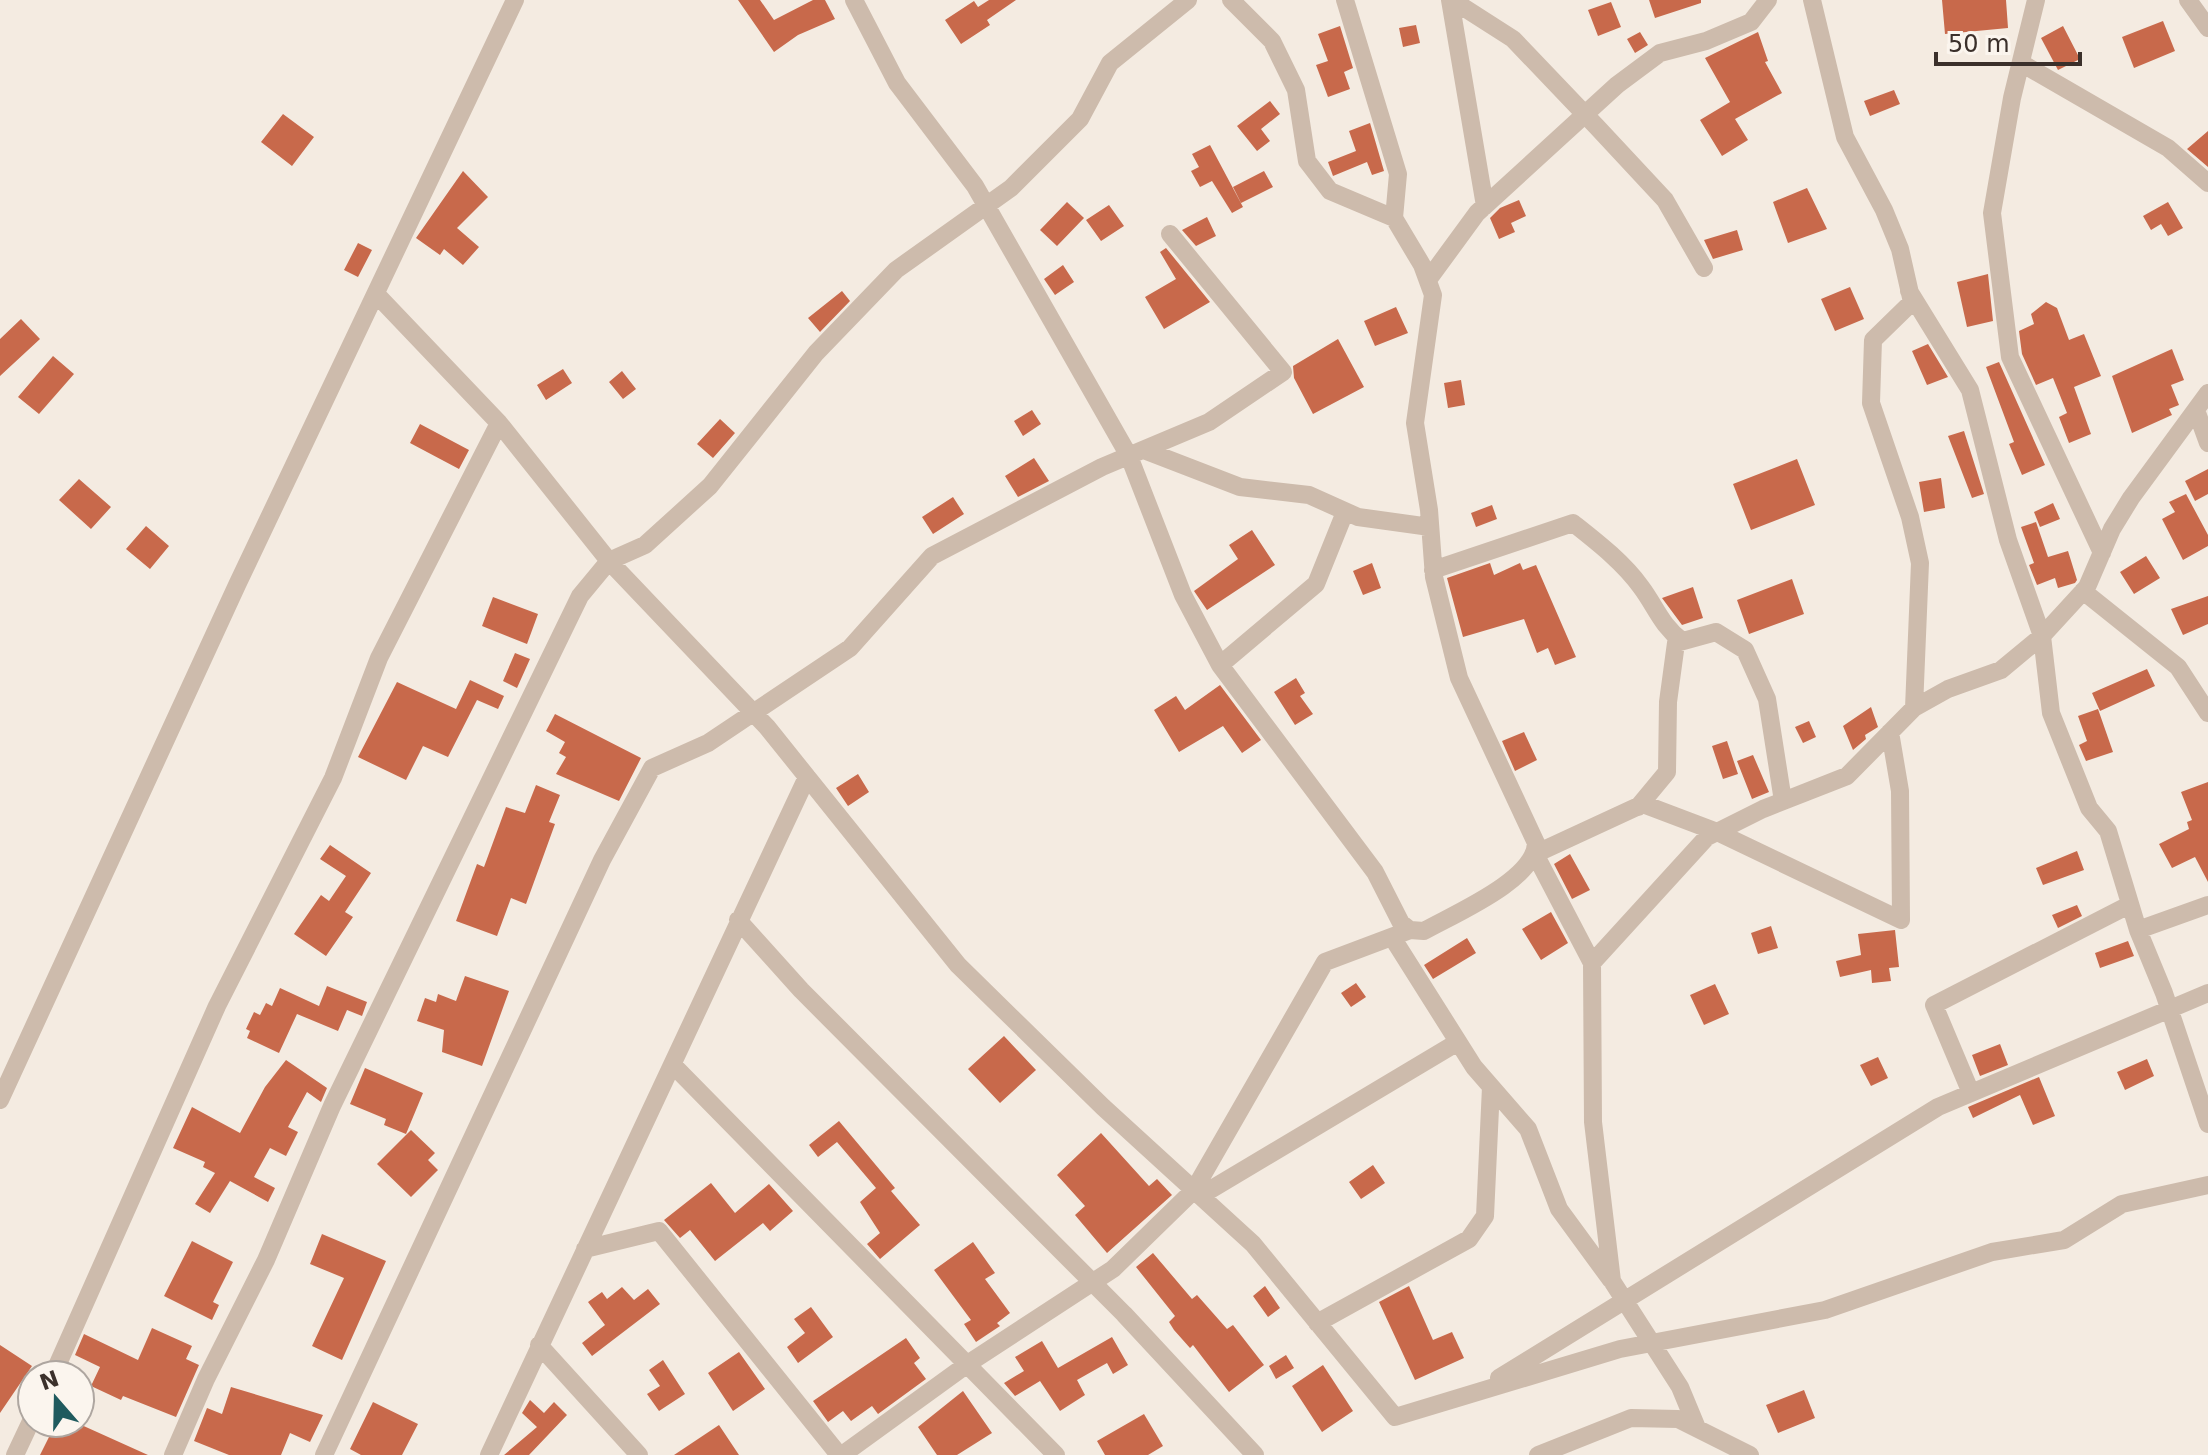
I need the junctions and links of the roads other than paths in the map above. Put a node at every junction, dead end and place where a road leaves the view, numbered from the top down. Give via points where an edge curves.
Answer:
1 (515, 0) edge
2 (854, 0) edge
3 (1188, 0) edge
4 (1231, 0) edge
5 (1345, 0) edge
6 (1451, 0) edge
7 (1812, 0) edge
8 (2036, 0) edge
9 (2188, 0) edge
10 (1766, 1) edge
11 (2208, 28) edge
12 (2021, 63) junction
13 (1585, 114) junction
14 (2208, 183) edge
15 (986, 206) junction
16 (1485, 206) junction
17 (1394, 218) junction
18 (1170, 234) dead end
19 (1704, 268) dead end
20 (1428, 280) junction
21 (1909, 291) junction
22 (377, 295) junction
23 (2208, 393) edge
24 (2196, 410) junction
25 (499, 423) junction
26 (2208, 443) edge
27 (1136, 453) junction
28 (1345, 512) junction
29 (1430, 527) junction
30 (2102, 553) junction
31 (609, 561) junction
32 (1433, 570) junction
33 (2083, 591) junction
34 (2042, 636) junction
35 (1682, 641) junction
36 (1220, 665) junction
37 (1914, 708) junction
38 (2208, 713) edge
39 (753, 714) junction
40 (1890, 732) junction
41 (807, 777) junction
42 (1783, 801) junction
43 (1638, 807) junction
44 (1717, 832) junction
45 (1535, 854) junction
46 (2129, 905) junction
47 (2208, 905) edge
48 (738, 920) junction
49 (1410, 930) junction
50 (2138, 930) junction
51 (1392, 937) junction
52 (1592, 963) junction
53 (2208, 993) edge
54 (2170, 1010) junction
55 (1458, 1042) junction
56 (673, 1065) junction
57 (2199, 1072) edge
58 (1491, 1087) junction
59 (1971, 1093) junction
60 (0, 1100) edge
61 (2208, 1124) edge
62 (2208, 1185) edge
63 (1197, 1193) junction
64 (585, 1249) junction
65 (1612, 1281) junction
66 (1093, 1282) junction
67 (1624, 1301) junction
68 (1317, 1323) junction
69 (1651, 1343) junction
70 (539, 1345) junction
71 (60, 1359) edge
72 (969, 1363) junction
73 (1477, 1392) junction
74 (1697, 1428) junction
75 (173, 1455) edge
76 (324, 1455) edge
77 (489, 1455) edge
78 (639, 1455) edge
79 (840, 1455) edge
80 (1056, 1455) edge
81 (1255, 1455) edge
82 (1538, 1455) edge
83 (1750, 1455) edge

1 - 22 street
2 - 15 street via 897,83
3 - 15 street via 1110,63 1080,119
4 - 17 street via 1272,41 1296,90 1307,161 1330,191
5 - 17 street via 1398,174
6 - 13 street via 1513,39
6 - 16 street
7 - 21 street via 1845,137 1884,210
8 - 12 street
9 - 11 street
10 - 13 street via 1751,22 1660,53
12 - 14 street via 2168,148
12 - 30 street via 1992,213 2010,357
13 - 16 street
13 - 19 street via 1665,200
15 - 27 street
15 - 31 street via 896,270 816,353 710,486 645,545
16 - 20 street
17 - 20 street
18 - 27 street via 1283,372 1209,422
20 - 29 street via 1433,295 1415,423
21 - 34 street via 1970,390 2008,540
21 - 37 street via 1912,302 1873,340 1871,403 1920,563
22 - 25 street
22 - 60 street
23 - 24 street
24 - 26 street
24 - 30 street via 2131,498
25 - 31 street
25 - 71 street via 379,658 333,778 217,1006
27 - 28 street via 1240,487 1309,495
27 - 36 street via 1183,595
27 - 39 street via 932,556 850,648
28 - 29 street
28 - 36 street via 1316,584
29 - 32 street
30 - 33 street
31 - 39 street
31 - 75 street via 580,596 455,849
32 - 35 street via 1573,523 1641,587 1664,628
32 - 45 street via 1459,678 1531,830
33 - 34 street
33 - 38 street via 2178,667
34 - 37 street via 2001,670
34 - 46 street via 2051,713 2089,808 2108,831
35 - 42 street via 1716,632 1745,650 1767,699
35 - 43 street via 1676,643 1668,702 1667,772
36 - 49 street via 1375,872 1387,901
37 - 40 street
39 - 41 street
39 - 76 street via 708,743 652,768 582,902
40 - 42 street via 1847,776
40 - 44 street via 1900,791 1901,920
41 - 48 street
41 - 63 street via 958,965
42 - 44 street
43 - 44 street via 1643,804
43 - 45 street
44 - 52 street
45 - 49 street via 1530,866 1506,884 1424,931
45 - 52 street
46 - 50 street
46 - 59 street via 1934,1005
47 - 50 street
48 - 56 street
48 - 66 street via 801,990
49 - 51 street
50 - 54 street
51 - 55 street
51 - 63 street via 1325,962
52 - 65 street via 1593,1122
53 - 54 street
54 - 57 street
54 - 59 street
55 - 58 street
55 - 63 street
56 - 64 street
56 - 72 street
57 - 61 street
58 - 65 street via 1528,1129 1559,1209
58 - 68 street via 1485,1216 1469,1239
59 - 67 street via 1938,1107
62 - 69 street via 2122,1204 2064,1240 1992,1252 1825,1310
63 - 66 street
63 - 68 street via 1253,1244
64 - 70 street
64 - 79 street via 659,1231
65 - 67 street
66 - 72 street
66 - 81 street
67 - 69 street
67 - 73 street
68 - 73 street via 1395,1417
69 - 73 street
69 - 74 street via 1680,1387
70 - 77 street
70 - 78 street
72 - 79 street
72 - 80 street
74 - 82 street via 1678,1419 1631,1418
74 - 83 street

